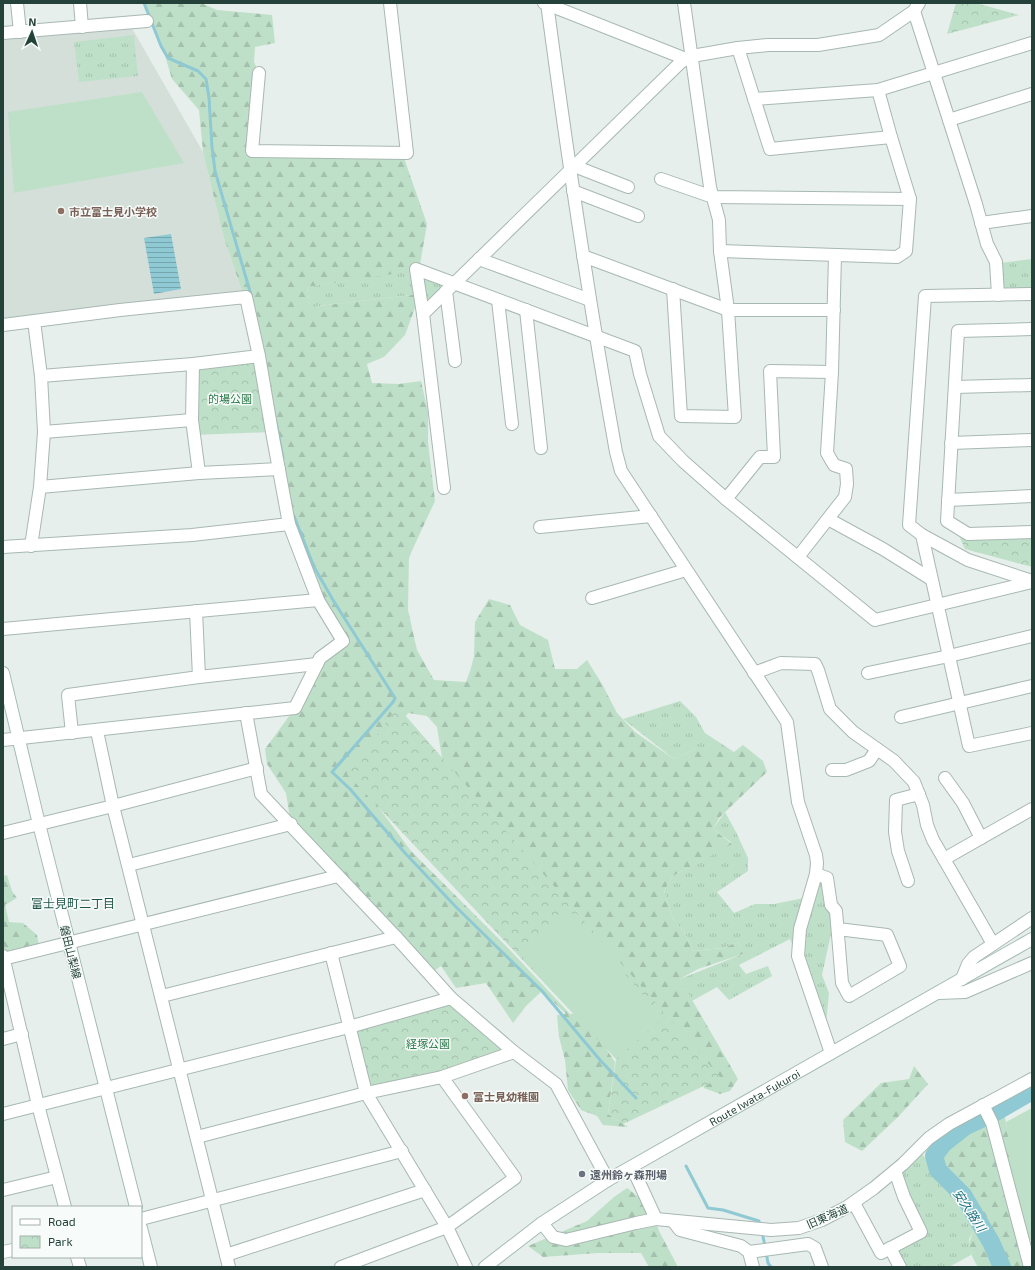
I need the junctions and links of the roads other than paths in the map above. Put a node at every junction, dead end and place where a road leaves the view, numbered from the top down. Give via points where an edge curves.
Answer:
1 (17, 3) edge
2 (80, 3) edge
3 (390, 3) edge
4 (546, 3) edge
5 (684, 3) edge
6 (917, 7) edge
7 (147, 21) dead end
8 (82, 27) junction
9 (20, 32) junction
10 (3, 33) edge
11 (1032, 43) edge
12 (738, 48) junction
13 (689, 58) junction
14 (934, 72) junction
15 (259, 73) dead end
16 (878, 90) junction
17 (1032, 94) edge
18 (754, 100) junction
19 (949, 120) junction
20 (891, 137) junction
21 (572, 168) junction
22 (661, 178) dead end
23 (628, 188) dead end
24 (573, 191) junction
25 (713, 197) junction
26 (910, 199) junction
27 (638, 216) dead end
28 (1032, 216) edge
29 (981, 223) junction
30 (720, 251) junction
31 (835, 255) junction
32 (583, 256) junction
33 (479, 259) junction
34 (450, 287) junction
35 (673, 289) junction
36 (1032, 294) edge
37 (998, 295) junction
38 (498, 300) junction
39 (590, 300) junction
40 (526, 310) junction
41 (728, 310) junction
42 (834, 310) junction
43 (423, 314) junction
44 (34, 321) junction
45 (3, 325) edge
46 (1032, 328) edge
47 (595, 336) junction
48 (259, 356) junction
49 (455, 361) dead end
50 (192, 364) junction
51 (832, 372) junction
52 (40, 376) junction
53 (1032, 385) edge
54 (955, 387) junction
55 (192, 420) junction
56 (512, 424) dead end
57 (44, 432) junction
58 (1032, 440) edge
59 (952, 443) junction
60 (541, 448) dead end
61 (279, 469) junction
62 (199, 473) junction
63 (40, 487) junction
64 (444, 488) dead end
65 (1032, 496) edge
66 (726, 499) junction
67 (948, 500) junction
68 (651, 516) junction
69 (828, 519) junction
70 (289, 524) junction
71 (540, 527) dead end
72 (1032, 532) edge
73 (922, 535) junction
74 (31, 546) junction
75 (3, 547) edge
76 (798, 557) junction
77 (686, 570) junction
78 (932, 579) junction
79 (1032, 582) edge
80 (592, 598) dead end
81 (318, 600) junction
82 (937, 604) junction
83 (196, 611) junction
84 (3, 629) edge
85 (1032, 636) edge
86 (949, 656) junction
87 (317, 664) junction
88 (754, 672) junction
89 (868, 672) dead end
90 (3, 673) edge
91 (199, 677) junction
92 (1032, 686) edge
93 (959, 703) junction
94 (246, 713) junction
95 (901, 718) dead end
96 (97, 730) junction
97 (72, 733) junction
98 (1032, 733) edge
99 (18, 739) junction
100 (3, 740) edge
101 (877, 749) junction
102 (257, 768) junction
103 (832, 770) dead end
104 (945, 778) dead end
105 (919, 794) junction
106 (113, 806) junction
107 (1032, 809) edge
108 (39, 824) junction
109 (291, 824) junction
110 (3, 833) edge
111 (981, 838) junction
112 (944, 859) junction
113 (129, 865) junction
114 (816, 874) junction
115 (338, 876) junction
116 (908, 881) dead end
117 (1032, 918) edge
118 (143, 925) junction
119 (838, 929) junction
120 (396, 937) junction
121 (1032, 939) edge
122 (69, 944) junction
123 (993, 944) junction
124 (330, 953) junction
125 (3, 958) edge
126 (1032, 963) edge
127 (962, 979) junction
128 (938, 993) junction
129 (162, 996) junction
130 (451, 998) junction
131 (349, 1027) junction
132 (22, 1034) junction
133 (3, 1038) edge
134 (514, 1052) junction
135 (831, 1053) junction
136 (180, 1070) junction
137 (442, 1077) junction
138 (1032, 1079) edge
139 (106, 1089) junction
140 (366, 1093) junction
141 (38, 1105) junction
142 (983, 1105) junction
143 (3, 1114) edge
144 (197, 1137) junction
145 (402, 1151) junction
146 (632, 1166) junction
147 (895, 1171) junction
148 (57, 1177) junction
149 (608, 1180) junction
150 (3, 1190) edge
151 (425, 1190) junction
152 (212, 1201) junction
153 (854, 1203) junction
154 (66, 1206) edge
155 (136, 1206) edge
156 (142, 1219) edge
157 (656, 1219) junction
158 (673, 1221) junction
159 (542, 1223) junction
160 (447, 1227) junction
161 (142, 1232) edge
162 (890, 1248) junction
163 (750, 1252) junction
164 (226, 1255) junction
165 (497, 1263) edge
166 (151, 1267) edge
167 (229, 1267) edge
168 (341, 1267) edge
169 (466, 1267) edge
170 (485, 1267) edge
171 (753, 1267) edge
172 (822, 1267) edge
173 (900, 1267) edge
174 (1030, 1267) edge

1 - 9 street
2 - 8 street
3 - 15 street via 407,153 252,151
4 - 13 street
4 - 21 street
5 - 13 street
6 - 12 street via 879,35 818,45 768,44
6 - 14 street
7 - 8 street
8 - 9 street
9 - 10 street
11 - 14 street
12 - 13 street
12 - 18 street
13 - 21 street via 681,62
13 - 25 street
14 - 16 street
14 - 19 street
16 - 18 street
16 - 20 street
17 - 19 street
18 - 20 street via 770,149
19 - 29 street
20 - 26 street
21 - 23 street
21 - 24 street
21 - 33 street
22 - 25 street
24 - 27 street
24 - 32 street
25 - 26 street
25 - 30 street via 719,220
26 - 31 street via 906,251 897,257
28 - 29 street
29 - 37 street via 996,262
30 - 31 street
30 - 41 street
31 - 42 street
32 - 35 street
32 - 39 street
33 - 34 street
33 - 39 street
34 - 38 street
34 - 43 street
34 - 43 street via 416,269
34 - 49 street
35 - 41 street
35 - 41 street via 681,416 735,416
36 - 37 street
37 - 73 street via 925,296 909,525
38 - 40 street
38 - 56 street
39 - 47 street
40 - 47 street
40 - 60 street
41 - 42 street
42 - 51 street
43 - 64 street
44 - 45 street
44 - 48 street via 246,297
44 - 52 street
46 - 54 street via 958,331
47 - 66 street via 635,351 659,436
47 - 68 street via 620,471
48 - 50 street
48 - 61 street
50 - 52 street
50 - 55 street
51 - 66 street via 770,371 774,457 760,457
51 - 69 street via 827,453 834,465 846,469 846,484 845,497
52 - 57 street
53 - 54 street
54 - 59 street
55 - 57 street
55 - 62 street
57 - 63 street
58 - 59 street
59 - 67 street
61 - 62 street
61 - 70 street
62 - 63 street
63 - 74 street
65 - 67 street
66 - 76 street
67 - 72 street via 947,521 968,534
68 - 71 street
68 - 77 street
69 - 76 street
69 - 78 street
70 - 74 street via 192,535
70 - 81 street
73 - 78 street
73 - 79 street via 968,560
74 - 75 street
76 - 82 street via 875,620
77 - 80 street
77 - 88 street
78 - 82 street
79 - 82 street
81 - 83 street
81 - 87 street via 343,641 320,658
82 - 86 street
83 - 84 street
83 - 91 street
85 - 86 street
86 - 89 street
86 - 93 street
87 - 91 street
87 - 94 street via 295,708
88 - 101 street via 781,663 815,664 830,709
88 - 114 street via 787,722 798,802 816,855
90 - 99 street, 磐田山梨線
91 - 97 street via 68,695
92 - 93 street
93 - 95 street
93 - 98 street via 969,746
94 - 96 street
94 - 102 street
96 - 97 street
96 - 106 street
97 - 99 street
99 - 100 street
99 - 108 street, 磐田山梨線
101 - 103 street via 870,761 846,770
101 - 105 street via 894,760 914,782
102 - 106 street
102 - 109 street via 261,794
104 - 111 street via 963,803
105 - 112 street via 927,825
105 - 116 street via 896,800 895,832
106 - 108 street
106 - 113 street
107 - 111 street
108 - 110 street
108 - 122 street, 磐田山梨線
109 - 113 street
109 - 115 street
111 - 112 street
112 - 123 street
113 - 118 street
114 - 119 street via 827,878
114 - 135 street via 800,929 798,956
115 - 118 street
115 - 120 street
117 - 123 street
118 - 122 street
118 - 129 street
119 - 119 street via 887,935 900,966 849,996 842,983
120 - 124 street
120 - 130 street
121 - 127 street, Route Iwata-Fukuroi
122 - 125 street
122 - 139 street, 磐田山梨線
123 - 127 street via 974,957
124 - 129 street
124 - 131 street
125 - 132 street
126 - 128 street via 965,992
127 - 128 street, Route Iwata-Fukuroi
128 - 135 street, Route Iwata-Fukuroi
129 - 136 street
130 - 131 street
130 - 134 street
131 - 136 street
131 - 140 street
132 - 133 street
132 - 141 street
134 - 137 street
134 - 149 street via 556,1084
135 - 146 street, Route Iwata-Fukuroi
136 - 139 street
136 - 144 street
137 - 140 street
137 - 160 street via 515,1178
138 - 142 street, 旧東海道
139 - 141 street
139 - 155 street, 磐田山梨線
140 - 144 street
140 - 145 street
141 - 143 street
141 - 148 street
142 - 147 street, 旧東海道 via 929,1138
142 - 174 street via 992,1123
144 - 152 street
145 - 151 street
145 - 152 street
146 - 149 street, Route Iwata-Fukuroi
146 - 157 street
147 - 153 street, 旧東海道
147 - 162 street via 921,1232
148 - 150 street
148 - 154 street
149 - 159 street, Route Iwata-Fukuroi
151 - 160 street
151 - 164 street
152 - 156 street
152 - 164 street
153 - 158 street, 旧東海道 via 822,1220 799,1228 771,1230
153 - 162 street via 881,1253
157 - 158 street, 旧東海道
157 - 159 street, 旧東海道 via 566,1240 553,1237
158 - 163 street via 680,1230 741,1246
159 - 165 street, Route Iwata-Fukuroi
160 - 168 street
160 - 169 street
161 - 166 street
162 - 173 street
163 - 171 street
163 - 172 street via 808,1244 815,1248
164 - 167 street
165 - 170 street, Route Iwata-Fukuroi

